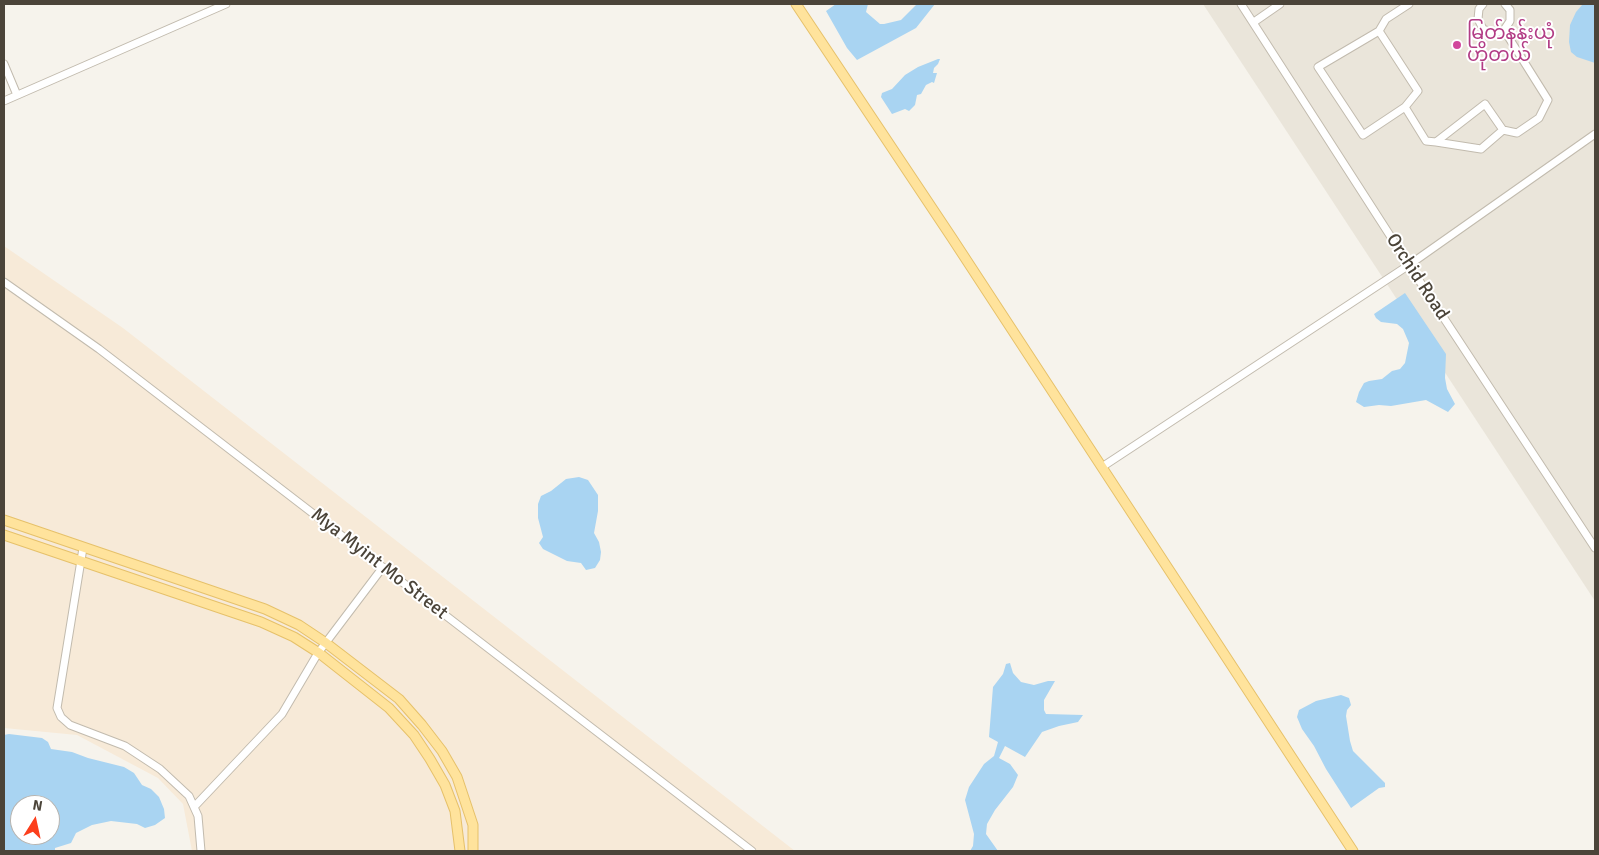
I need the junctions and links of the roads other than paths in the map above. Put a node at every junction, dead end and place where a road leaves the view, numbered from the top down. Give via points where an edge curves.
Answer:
1 (226, 4) edge
2 (796, 4) edge
3 (1241, 4) edge
4 (1280, 4) edge
5 (1409, 4) edge
6 (1484, 4) edge
7 (1507, 4) edge
8 (1254, 22) junction
9 (1504, 30) junction
10 (1379, 31) junction
11 (4, 64) edge
12 (17, 95) junction
13 (4, 100) edge
14 (1405, 107) junction
15 (1503, 130) junction
16 (1595, 134) edge
17 (1436, 142) junction
18 (1409, 265) junction
19 (4, 282) edge
20 (1102, 467) junction
21 (4, 520) edge
22 (4, 534) edge
23 (83, 548) junction
24 (1595, 548) edge
25 (80, 560) junction
26 (383, 567) junction
27 (326, 642) junction
28 (318, 652) junction
29 (194, 807) junction
30 (201, 851) edge
31 (460, 851) edge
32 (473, 851) edge
33 (752, 851) edge
34 (1353, 851) edge

1 - 12 street
2 - 20 main road
3 - 8 street, Orchid Road
4 - 8 street
5 - 10 street via 1386,19
6 - 9 street via 1478,14 1480,25 1488,32
7 - 9 street via 1511,16
8 - 18 street, Orchid Road
9 - 15 street via 1548,100 1539,118 1517,133
10 - 14 street via 1418,91
10 - 14 street via 1318,67 1363,135
11 - 12 street
12 - 13 street
14 - 17 street via 1426,141
15 - 17 street via 1481,148
15 - 17 street via 1485,104
16 - 18 street
18 - 20 street
18 - 24 street, Orchid Road
19 - 26 street, Mya Myint Mo Street via 100,350
20 - 34 main road
21 - 23 main road
22 - 25 main road
23 - 25 street
23 - 27 main road via 265,609
25 - 28 main road via 261,622
25 - 29 street via 57,708 61,717 70,725 125,746 160,769 189,796
26 - 27 street
26 - 33 street, Mya Myint Mo Street
27 - 28 street
27 - 32 main road via 399,699 442,751 457,778 473,825
28 - 29 street via 282,714
28 - 31 main road via 389,708 414,735 445,785 455,811
29 - 30 street via 198,816

